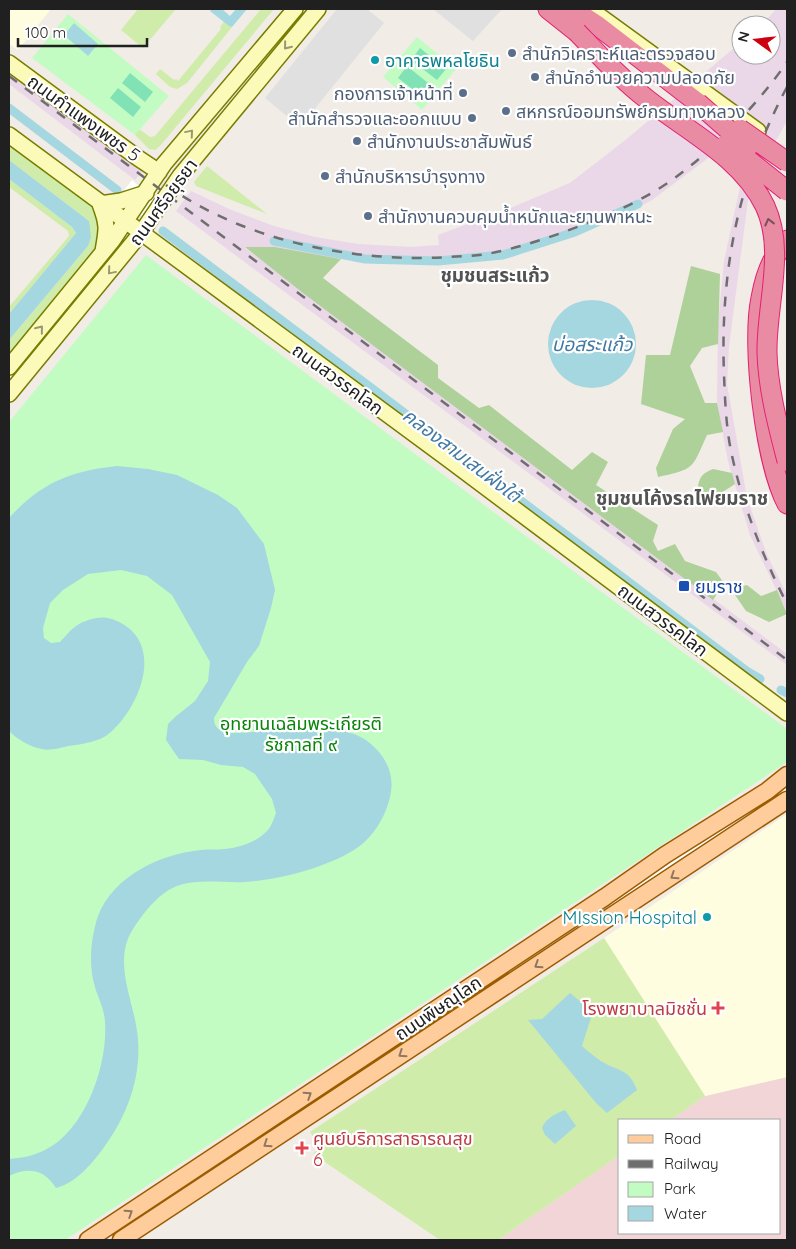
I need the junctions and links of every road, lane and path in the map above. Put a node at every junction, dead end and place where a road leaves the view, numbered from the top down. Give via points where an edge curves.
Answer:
1 (295, 9) edge
2 (318, 9) edge
3 (537, 9) edge
4 (548, 9) edge
5 (572, 9) edge
6 (590, 9) edge
7 (577, 32) junction
8 (9, 63) edge
9 (698, 103) junction
10 (9, 135) edge
11 (765, 136) junction
12 (787, 151) edge
13 (787, 162) edge
14 (751, 168) junction
15 (160, 172) junction
16 (787, 177) edge
17 (787, 191) edge
18 (146, 193) junction
19 (787, 196) edge
20 (100, 204) junction
21 (126, 223) junction
22 (141, 233) junction
23 (787, 240) edge
24 (102, 253) junction
25 (9, 366) edge
26 (9, 394) edge
27 (787, 461) edge
28 (787, 504) edge
29 (787, 713) edge
30 (787, 776) edge
31 (787, 787) edge
32 (787, 800) edge
33 (518, 954) junction
34 (88, 1240) edge
35 (121, 1240) edge

15 -> 1 main road, ถนนศรีอยุธยา
2 -> 22 main road, ถนนศรีอยุธยา via 174,184
3 - 14 main road
4 - 7 highway
5 - 9 highway
6 - 11 main road
7 - 17 highway, bridge
27 -> 7 highway, bridge via 772,398 767,354 774,249 765,208 753,186 732,162 630,86
8 - 15 main road, ถนนกำแพงเพชร 5
9 - 13 highway, bridge
9 - 16 highway, bridge
10 - 20 main road, ถนนสวรรคโลก
11 - 12 main road
11 - 14 main road
14 - 19 main road
15 - 18 main road, ถนนศรีอยุธยา
18 - 20 main road
18 - 21 main road, ถนนศรีอยุธยา
20 - 21 main road, ถนนสวรรคโลก
20 - 24 main road via 107,230
21 - 22 main road, ถนนสวรรคโลก
21 - 24 main road, ถนนศรีอยุธยา
22 -> 26 main road, ถนนศรีอยุธยา
22 - 29 main road, ถนนสวรรคโลก
23 - 28 highway, bridge via 772,262 761,299 758,336 768,435 777,479
25 -> 24 main road, ถนนศรีอยุธยา
30 - 33 main road, ถนนพิษณุโลก
31 - 33 main road via 557,937
32 -> 35 main road, ถนนพิษณุโลก
34 -> 33 main road, ถนนพิษณุโลก

